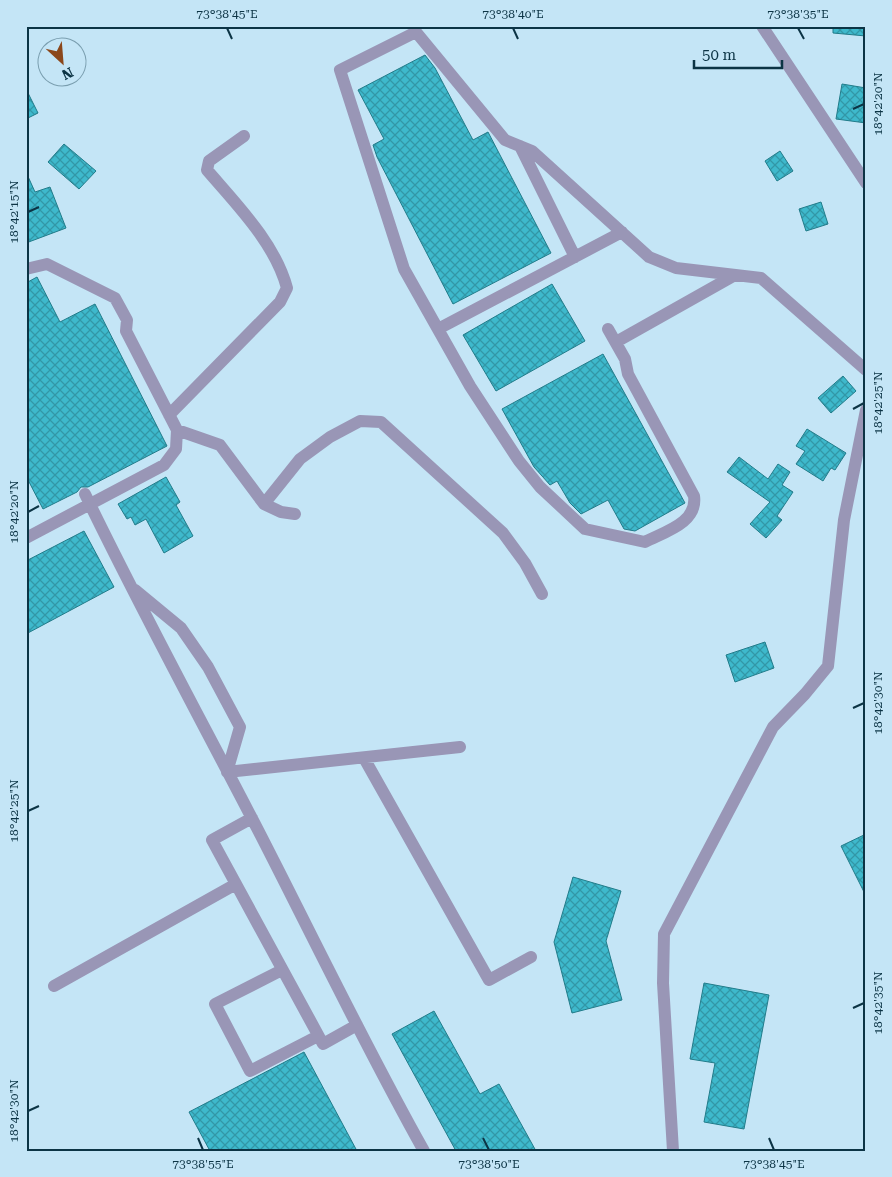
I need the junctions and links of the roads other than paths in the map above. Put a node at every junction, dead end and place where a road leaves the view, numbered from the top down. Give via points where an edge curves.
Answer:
1 (762, 26) edge
2 (244, 136) dead end
3 (520, 146) junction
4 (866, 183) edge
5 (622, 232) junction
6 (575, 257) junction
7 (26, 269) edge
8 (735, 275) junction
9 (608, 328) dead end
10 (438, 329) junction
11 (616, 342) junction
12 (866, 370) edge
13 (866, 410) edge
14 (169, 415) junction
15 (177, 430) junction
16 (88, 500) junction
17 (264, 504) junction
18 (295, 514) dead end
19 (26, 538) edge
20 (131, 587) junction
21 (542, 594) dead end
22 (460, 747) dead end
23 (364, 758) junction
24 (227, 772) junction
25 (252, 818) junction
26 (236, 884) junction
27 (531, 957) dead end
28 (282, 970) junction
29 (54, 986) dead end
30 (357, 1026) junction
31 (318, 1036) junction
32 (424, 1151) edge
33 (673, 1151) edge

1 - 4 street
2 - 14 street via 208,161 207,170 250,221 282,271 287,288 280,302
3 - 5 street via 532,151
3 - 6 street
3 - 10 street via 505,140 416,32 340,70 404,269
5 - 6 street
5 - 8 street via 649,257 676,268
6 - 10 street
7 - 14 street via 47,264 115,298 127,320 126,331
8 - 11 street
8 - 12 street via 761,278
9 - 11 street
10 - 11 street via 470,386 540,487 585,529 645,542 690,518 695,506 694,496 628,374
13 - 33 street via 844,520 828,666 773,727 664,934 663,983
14 - 15 street
15 - 16 street via 176,449 164,465
15 - 17 street via 220,445
16 - 19 street
16 - 20 street
17 - 18 street
17 - 21 street via 300,459 323,442 360,421 381,422 503,533
20 - 24 street
20 - 24 street via 181,628 208,666 240,727
22 - 23 street
23 - 24 street
23 - 27 street via 489,980
24 - 25 street
25 - 26 street via 212,840
25 - 30 street
26 - 28 street
26 - 29 street
28 - 31 street
28 - 31 street via 215,1004 250,1071
30 - 31 street via 323,1044
30 - 32 street

